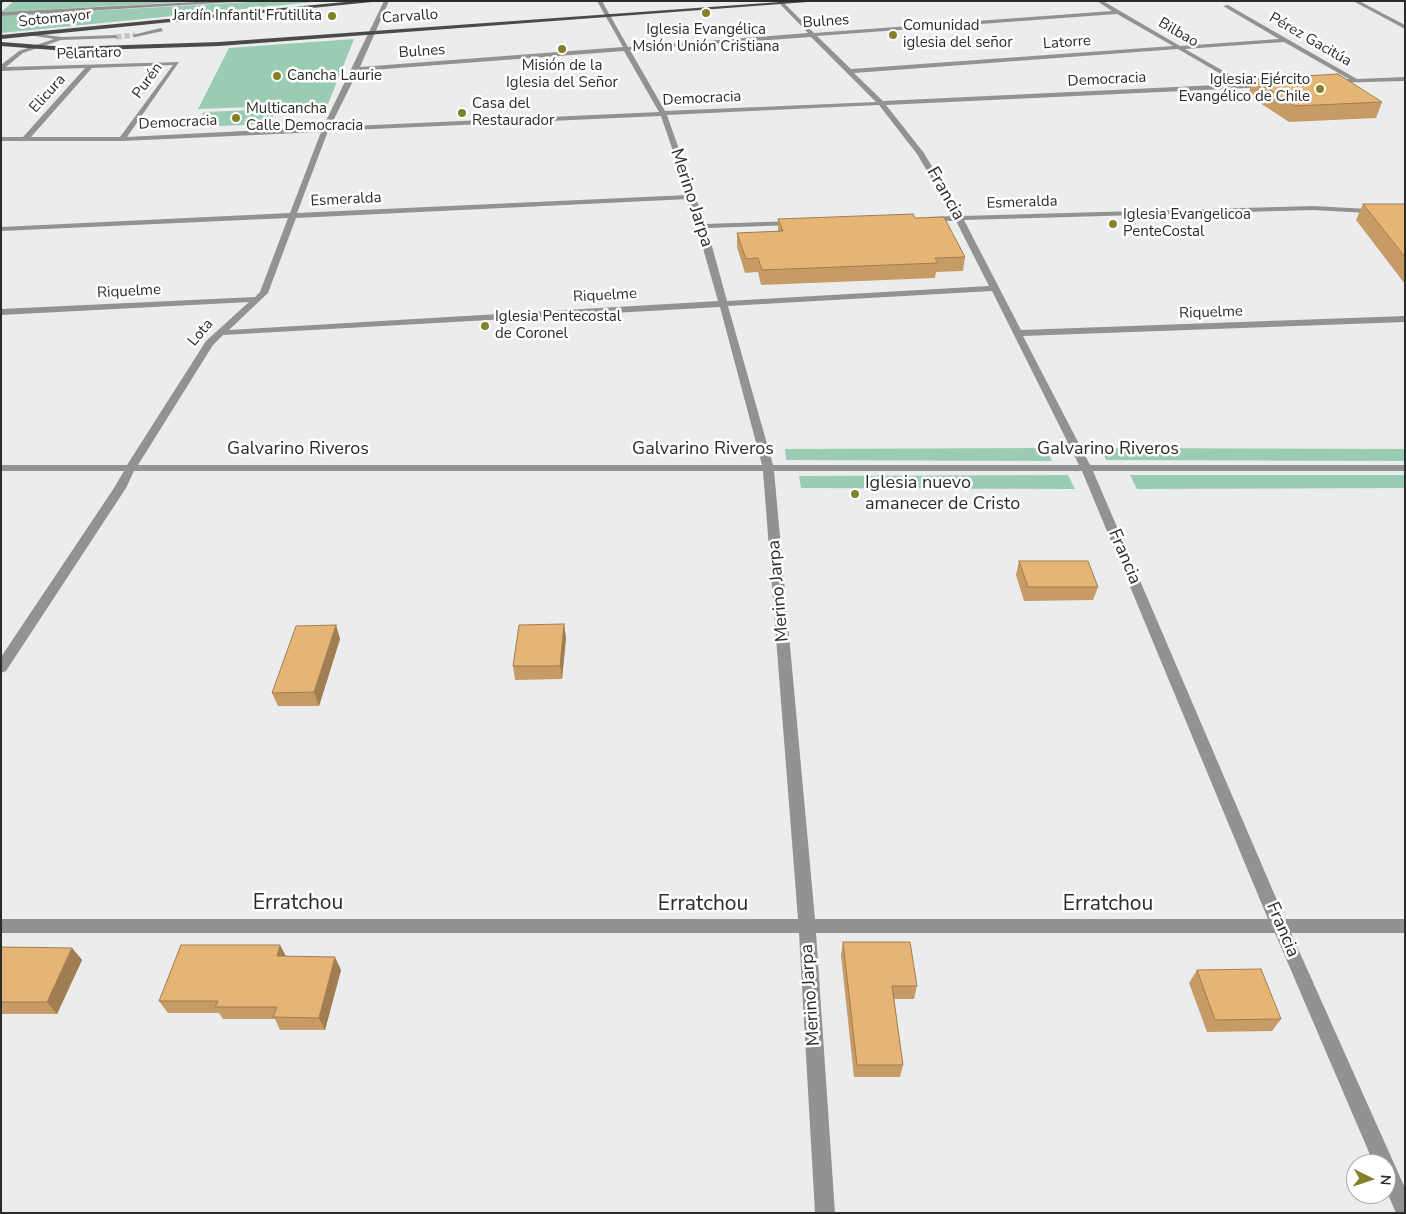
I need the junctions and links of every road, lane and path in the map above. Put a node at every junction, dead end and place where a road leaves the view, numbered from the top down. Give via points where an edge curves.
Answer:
1 (250, 1) edge
2 (329, 1) edge
3 (380, 1) edge
4 (387, 1) edge
5 (599, 1) edge
6 (819, 1) edge
7 (1099, 1) edge
8 (1355, 1) edge
9 (236, 2) edge
10 (781, 3) edge
11 (1226, 6) dead end
12 (299, 7) junction
13 (1118, 12) junction
14 (1, 14) edge
15 (607, 16) junction
16 (163, 20) junction
17 (1405, 27) edge
18 (374, 32) junction
19 (31, 34) junction
20 (135, 35) tunnel mouth
21 (813, 35) junction
22 (1, 37) edge
23 (116, 37) tunnel mouth
24 (162, 38) junction
25 (62, 39) junction
26 (1286, 40) junction
27 (1, 44) edge
28 (31, 47) junction
29 (1179, 48) junction
30 (626, 50) junction
31 (177, 63) joint
32 (90, 66) junction
33 (1, 69) edge
34 (356, 69) junction
35 (850, 71) junction
36 (1405, 79) edge
37 (1356, 81) junction
38 (1328, 82) edge
39 (1272, 85) edge
40 (1245, 86) junction
41 (881, 103) junction
42 (663, 113) junction
43 (327, 128) junction
44 (122, 138) junction
45 (1, 139) edge
46 (25, 139) junction
47 (692, 197) junction
48 (1405, 213) edge
49 (293, 216) junction
50 (959, 218) junction
51 (919, 220) edge
52 (801, 223) edge
53 (702, 226) junction
54 (1, 230) edge
55 (994, 288) junction
56 (259, 300) junction
57 (724, 303) junction
58 (1, 312) edge
59 (1405, 320) edge
60 (218, 333) junction
61 (1018, 333) junction
62 (768, 467) junction
63 (1086, 467) junction
64 (1, 468) edge
65 (131, 468) junction
66 (1405, 468) edge
67 (1, 668) edge
68 (1, 926) edge
69 (807, 926) junction
70 (1405, 926) edge
71 (1280, 927) junction
72 (1380, 1154) edge
73 (1396, 1191) edge
74 (1405, 1211) edge
75 (825, 1213) edge

1 - 9 street
2 - 12 main road
3 - 12 main road, Sotomayor
4 - 18 street, Lota
5 - 15 street, Merino Jarpa
6 - 10 main road, Carvallo
7 - 13 street, Bilbao
8 - 17 street
9 - 14 street
10 - 15 main road, Carvallo
10 - 21 street, Francia
11 - 26 street, Pérez Gacitúa
12 - 16 main road, Sotomayor
13 - 21 street, Bulnes
13 - 29 street, Bilbao
15 - 18 main road, Carvallo
15 - 30 street, Merino Jarpa
16 - 19 main road, Sotomayor
16 - 24 street
18 - 24 main road, Carvallo
18 - 34 street, Lota
19 - 22 main road, Sotomayor
19 - 25 street
20 - 24 street
21 - 30 street, Bulnes
21 - 35 street, Francia
23 - 25 street
24 - 28 main road, Carvallo via 67,49
25 - 28 street
26 - 29 street, Latorre
26 - 37 street, Pérez Gacitúa
27 - 28 main road, Carvallo
28 - 33 street
29 - 35 street, Latorre
29 - 40 street, Bilbao
30 - 34 street, Bulnes
30 - 42 street, Merino Jarpa
31 - 32 street, Pelantaro
31 - 44 street, Purén
32 - 33 street, Pelantaro
32 - 46 street, Elicura
34 - 43 street, Lota
35 - 41 street, Francia
36 - 37 street
37 - 38 street
39 - 40 street, Democracia
40 - 41 street, Democracia
41 - 42 street, Democracia
41 - 50 street, Francia via 920,153
42 - 43 street, Democracia
42 - 47 street, Merino Jarpa
43 - 44 street, Democracia
43 - 49 street, Lota
44 - 46 street, Democracia
45 - 46 street, Democracia
47 - 49 street, Esmeralda
47 - 53 street, Merino Jarpa
48 - 50 street, Esmeralda via 1313,208
49 - 54 street, Esmeralda
49 - 56 street, Lota
50 - 51 street, Esmeralda
50 - 55 street, Francia
52 - 53 street
53 - 57 street, Merino Jarpa
55 - 57 street, Riquelme
55 - 61 street, Francia
56 - 58 street, Riquelme
56 - 60 street, Lota
57 - 60 street, Riquelme
57 - 62 street, Merino Jarpa
59 - 61 street, Riquelme
60 - 65 street, Lota
61 - 63 street, Francia
62 - 63 street, Galvarino Riveros
62 - 65 street, Galvarino Riveros
62 - 69 street, Merino Jarpa
63 - 66 street, Galvarino Riveros
63 - 71 street, Francia
64 - 65 street, Galvarino Riveros
65 - 67 street, Lota
68 - 69 street, Erratchou
69 - 71 street, Erratchou
69 - 75 street, Merino Jarpa
70 - 71 street, Erratchou
71 - 72 street, Francia
73 - 74 street

